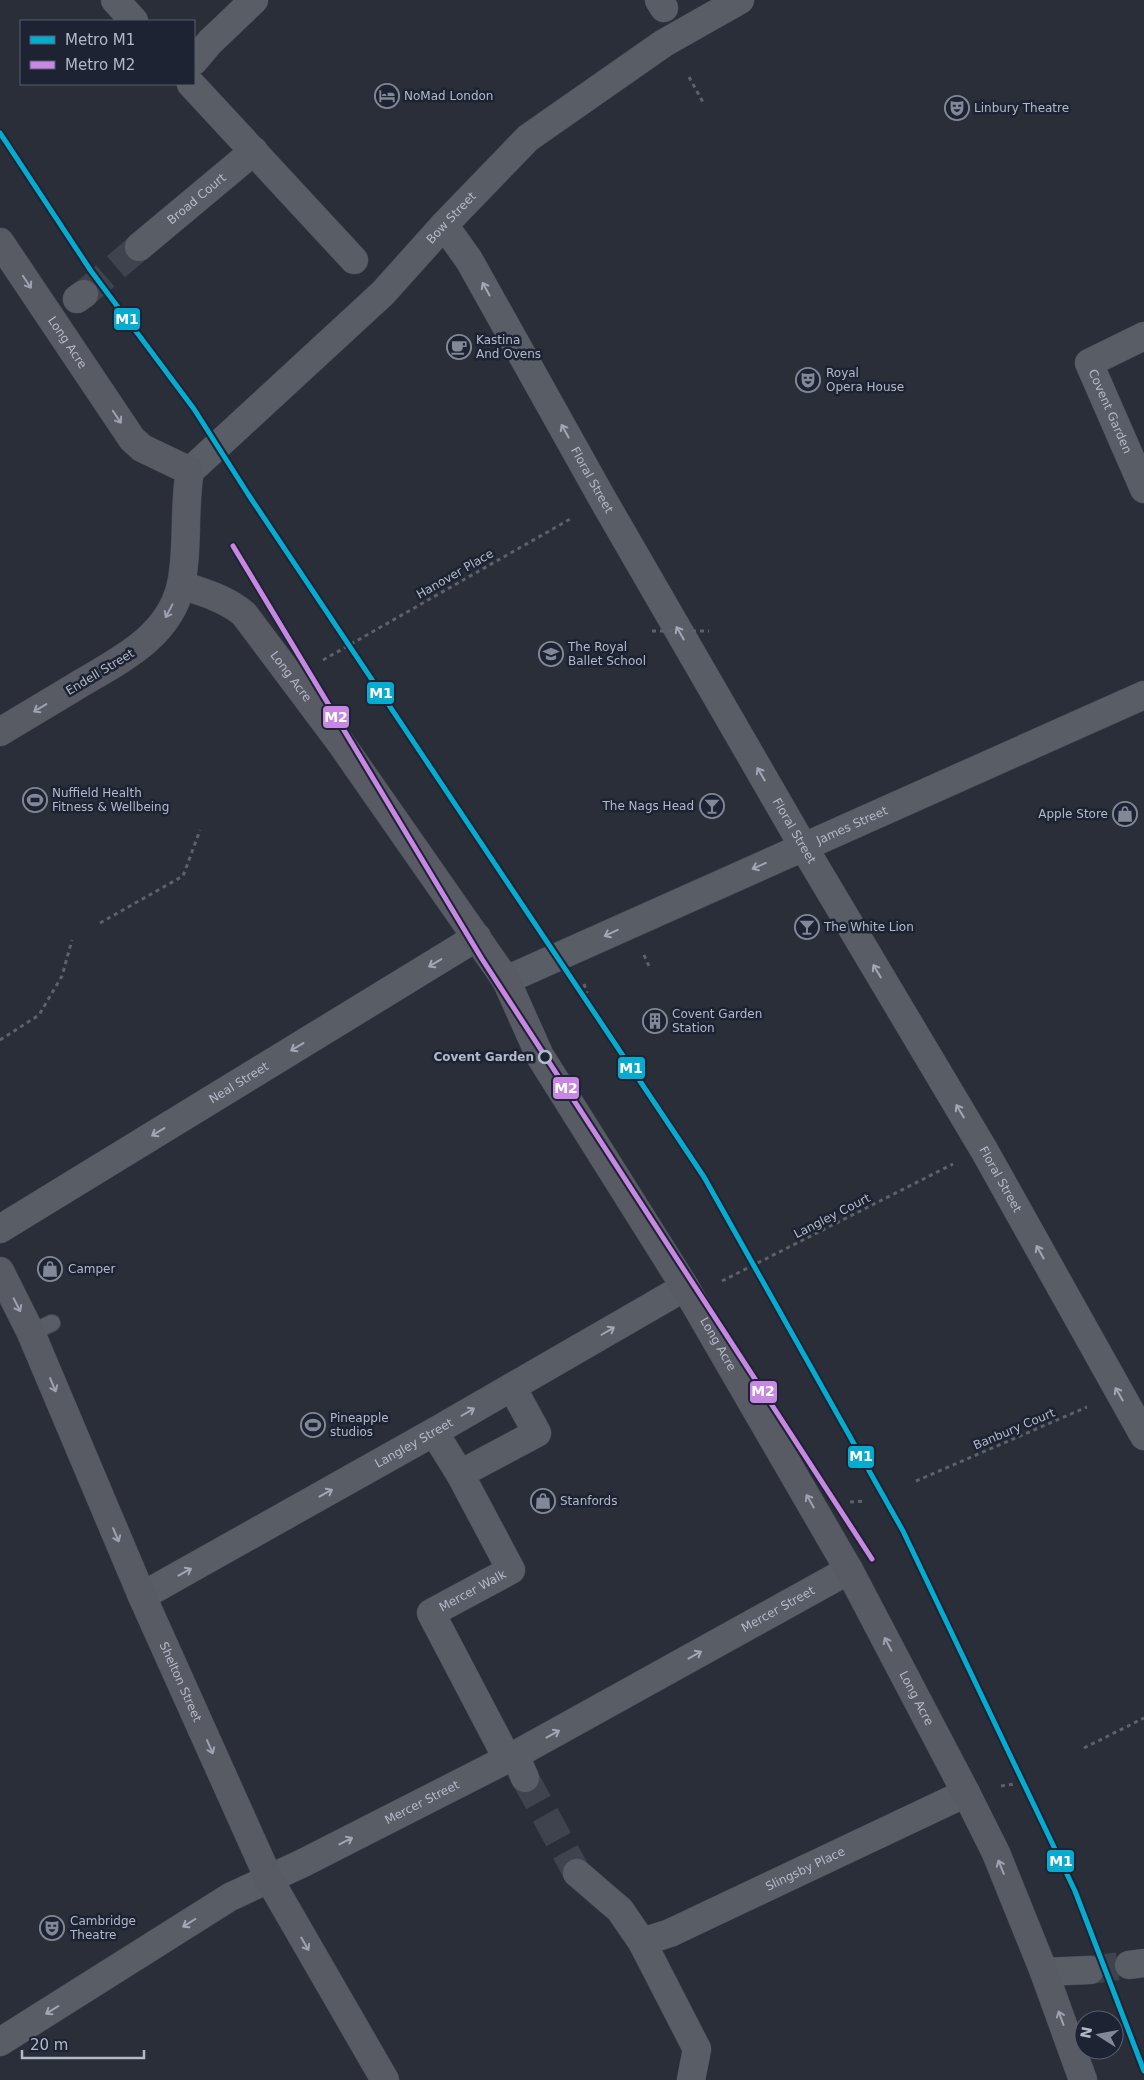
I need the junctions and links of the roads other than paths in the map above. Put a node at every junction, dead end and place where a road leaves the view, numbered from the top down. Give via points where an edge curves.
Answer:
1 (115, 0) edge
2 (254, 0) edge
3 (740, 0) edge
4 (133, 20) edge
5 (195, 61) edge
6 (192, 85) edge
7 (254, 151) junction
8 (444, 226) junction
9 (0, 242) edge
10 (139, 247) tunnel mouth
11 (354, 260) dead end
12 (1144, 336) edge
13 (190, 471) junction
14 (1144, 489) edge
15 (181, 585) junction
16 (1144, 695) edge
17 (0, 732) edge
18 (804, 846) junction
19 (477, 937) junction
20 (506, 980) junction
21 (0, 1229) edge
22 (0, 1271) edge
23 (684, 1287) junction
24 (512, 1387) junction
25 (434, 1432) junction
26 (1144, 1436) edge
27 (460, 1474) junction
28 (849, 1570) junction
29 (142, 1596) junction
30 (516, 1764) junction
31 (966, 1793) junction
32 (577, 1873) tunnel mouth
33 (269, 1879) junction
34 (642, 1942) junction
35 (1090, 1970) tunnel mouth
36 (1044, 1972) junction
37 (0, 2042) edge
38 (385, 2080) edge
39 (691, 2080) edge
40 (1083, 2080) edge

1 - 4 street
2 - 5 street
3 - 8 street, Bow Street via 664,43 528,138
6 - 7 street
7 - 10 street, Broad Court
7 - 11 street
8 - 13 street, Bow Street via 384,293
18 -> 8 street, Floral Street via 602,498 470,260
9 -> 13 main road, Long Acre via 132,439 142,448
12 - 14 street, Covent Garden via 1089,363
13 - 15 main road, Endell Street
15 -> 17 main road, Endell Street via 172,609 154,634 134,652
15 - 19 main road, Long Acre via 236,606 244,614 340,742
16 - 18 street, James Street
18 -> 20 street, James Street
26 -> 18 street, Floral Street via 984,1150
19 - 20 main road, Long Acre
19 -> 21 street, Neal Street
20 - 23 main road, Long Acre via 540,1056
22 -> 29 main road, Shelton Street via 42,1328
24 -> 23 street, Langley Street
28 -> 23 main road, Long Acre
25 -> 24 street, Langley Street
24 - 27 street via 537,1433
25 - 27 street, Mercer Walk
29 -> 25 street, Langley Street
27 - 30 street, Mercer Walk via 511,1570 431,1613
30 -> 28 street, Mercer Street
31 -> 28 main road, Long Acre
29 -> 33 main road, Shelton Street
33 -> 30 street, Mercer Street
31 - 34 street, Slingsby Place via 670,1933
36 -> 31 main road, Long Acre via 996,1853
32 - 34 street via 620,1910
33 -> 37 street, Mercer Street via 230,1897
33 -> 38 main road, Shelton Street
34 - 39 street via 697,2049
35 - 36 street
40 -> 36 main road, Long Acre

